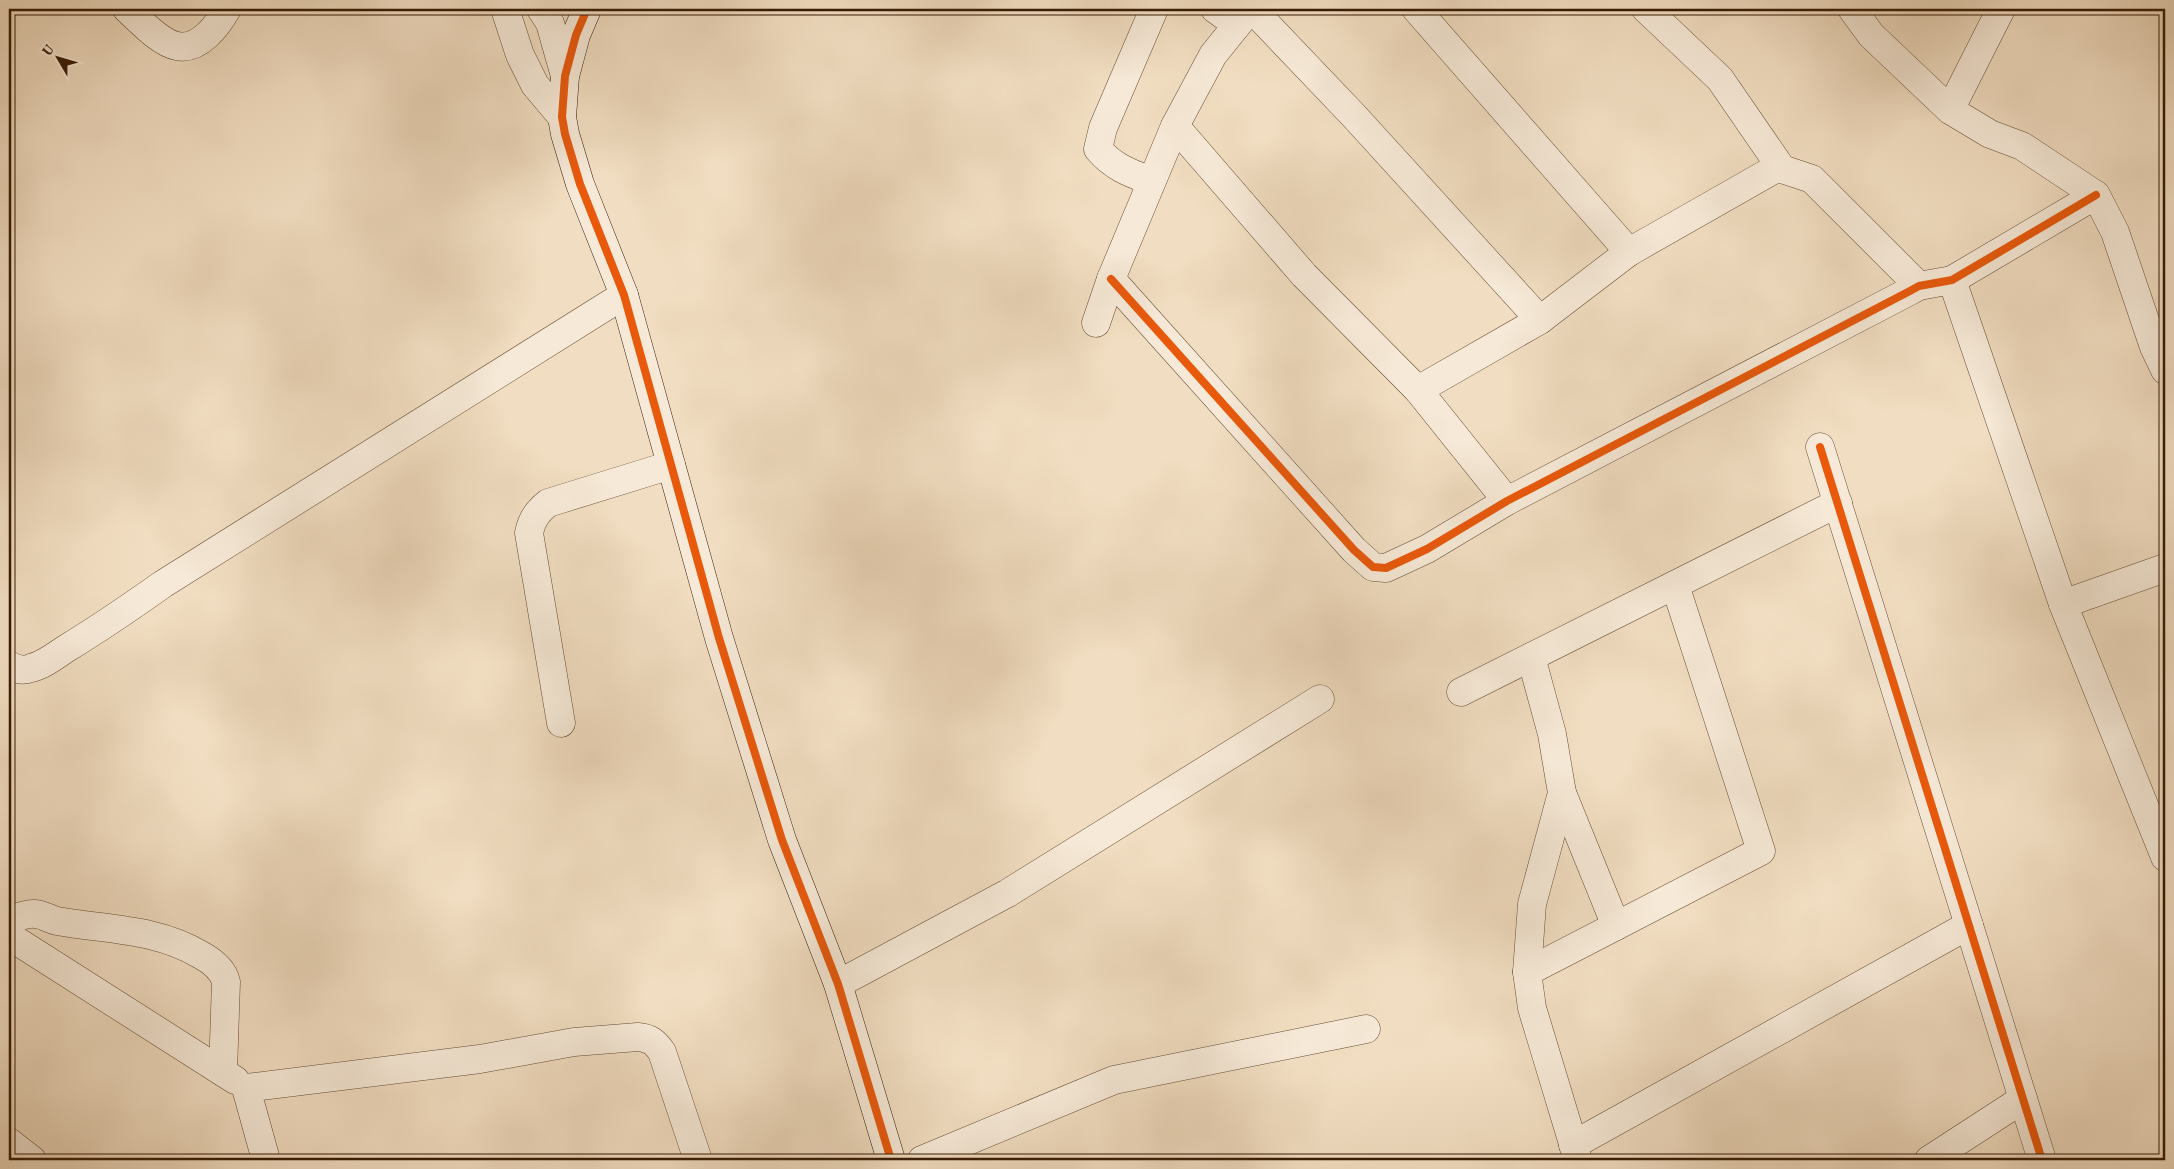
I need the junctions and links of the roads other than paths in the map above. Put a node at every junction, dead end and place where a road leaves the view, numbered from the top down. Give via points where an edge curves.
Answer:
1 (127, 9) edge
2 (227, 9) edge
3 (505, 9) edge
4 (541, 9) edge
5 (587, 9) edge
6 (1154, 9) edge
7 (1215, 9) edge
8 (1416, 9) edge
9 (1646, 9) edge
10 (1852, 9) edge
11 (2001, 9) edge
12 (1246, 14) edge
13 (565, 76) junction
14 (1950, 110) junction
15 (562, 117) junction
16 (1175, 126) junction
17 (1782, 169) junction
18 (1152, 181) junction
19 (2096, 195) junction
20 (1629, 252) junction
21 (1111, 279) junction
22 (1952, 280) junction
23 (1919, 286) junction
24 (624, 295) junction
25 (1540, 320) junction
26 (1096, 323) dead end
27 (2165, 370) edge
28 (1418, 390) junction
29 (1820, 447) dead end
30 (672, 465) junction
31 (1506, 501) junction
32 (1838, 503) junction
33 (2165, 568) edge
34 (1675, 585) junction
35 (2063, 604) junction
36 (1531, 657) junction
37 (9, 665) edge
38 (1461, 692) dead end
39 (1320, 699) dead end
40 (561, 723) dead end
41 (1562, 793) junction
42 (2165, 857) edge
43 (9, 920) edge
44 (1969, 925) junction
45 (1616, 926) junction
46 (9, 936) edge
47 (1527, 972) junction
48 (838, 984) junction
49 (1366, 1029) dead end
50 (223, 1072) junction
51 (246, 1088) junction
52 (2022, 1099) junction
53 (9, 1142) edge
54 (1576, 1153) edge
55 (32, 1160) edge
56 (266, 1160) edge
57 (698, 1160) edge
58 (891, 1160) edge
59 (922, 1160) edge
60 (1929, 1160) edge
61 (2042, 1160) edge

1 - 2 street via 158,36 176,46 191,45 209,34
3 - 15 street via 520,55 535,85
4 - 13 street via 550,23
5 - 13 street
6 - 18 street via 1103,128 1098,149 1121,169
7 - 12 street
8 - 20 street
9 - 17 street via 1720,79
10 - 14 street via 1871,35
11 - 14 street
12 - 16 street via 1213,55
12 - 25 street via 1355,117
13 - 15 street
14 - 19 street via 1990,134 2022,146
15 - 24 street via 580,184
16 - 18 street
16 - 28 street via 1304,275
17 - 20 street via 1773,170
17 - 23 street via 1812,179
18 - 21 street
19 - 22 street
19 - 27 street via 2115,232 2154,347
20 - 25 street
21 - 26 street
21 - 31 street via 1354,550 1373,567 1386,568 1427,549
22 - 23 street
22 - 35 street
23 - 31 street
24 - 30 street
24 - 37 street via 163,584 43,663 22,670
25 - 28 street
28 - 31 street
29 - 32 street
30 - 40 street via 548,503 532,520 530,533
30 - 48 street via 719,638 782,840
32 - 34 street
32 - 44 street
33 - 35 street
34 - 36 street
34 - 45 street via 1761,851
35 - 42 street
36 - 38 street
36 - 41 street via 1552,734
39 - 48 street via 1008,893
41 - 45 street
41 - 47 street via 1532,904
43 - 50 street via 34,914 55,920 131,930 183,944 208,958 222,970 226,982
44 - 52 street
44 - 54 street
45 - 47 street
46 - 50 street
47 - 54 street via 1532,1008
48 - 58 street
49 - 59 street via 1114,1080
50 - 51 street
51 - 56 street
51 - 57 street via 480,1059 574,1042 646,1037 662,1052
52 - 60 street
52 - 61 street
53 - 55 street

